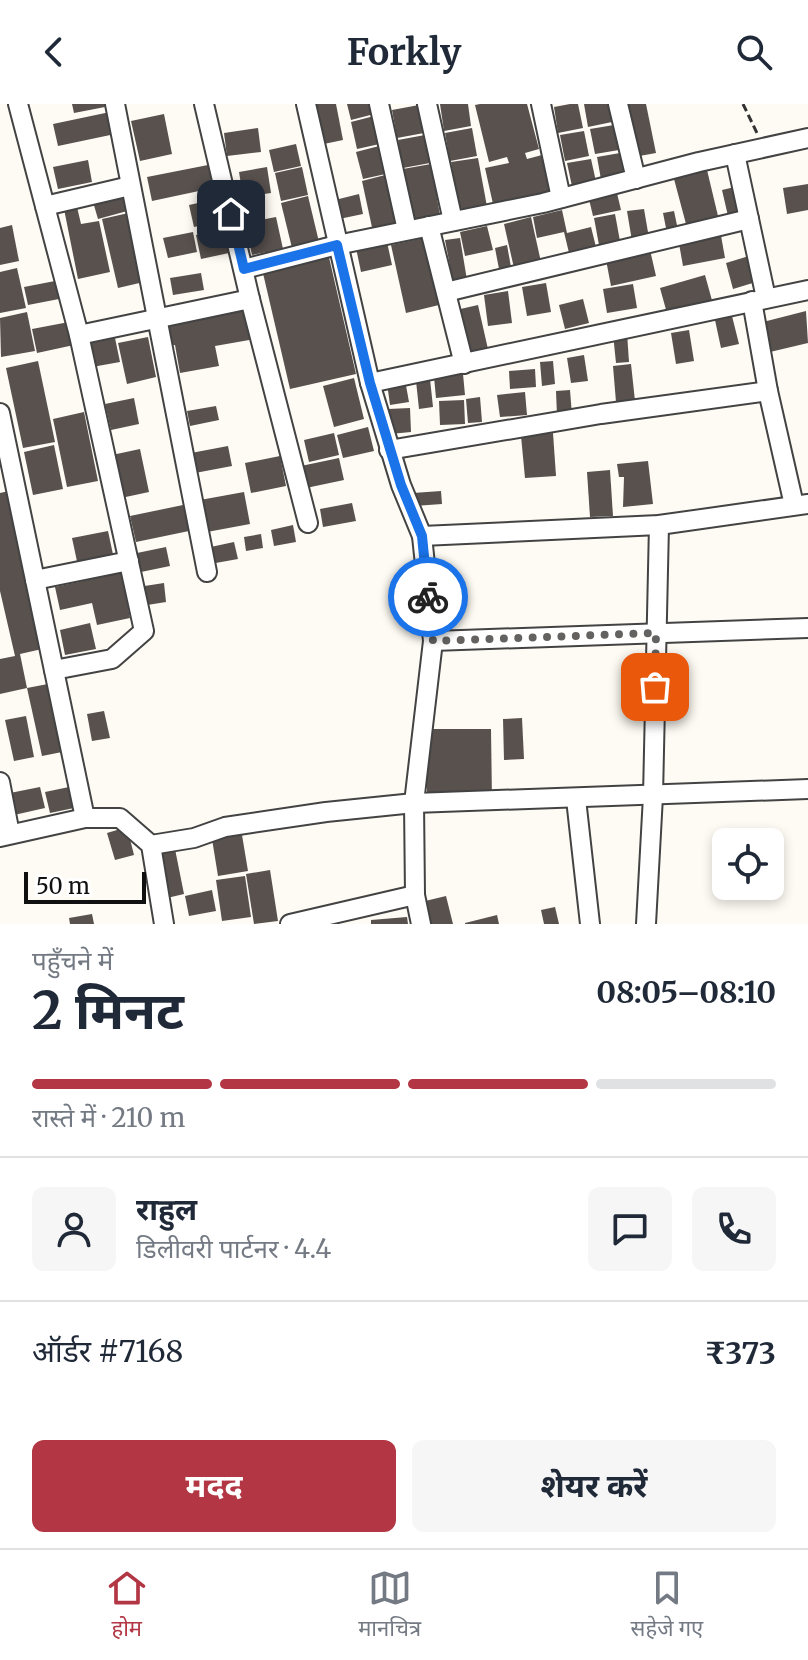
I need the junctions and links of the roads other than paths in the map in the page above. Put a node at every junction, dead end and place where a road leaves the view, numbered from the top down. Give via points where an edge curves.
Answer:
1 (18, 104) edge
2 (115, 104) edge
3 (204, 104) edge
4 (306, 104) edge
5 (379, 104) edge
6 (427, 104) edge
7 (541, 104) edge
8 (618, 104) edge
9 (808, 138) edge
10 (735, 154) junction
11 (636, 179) junction
12 (130, 186) junction
13 (561, 198) junction
14 (45, 206) junction
15 (749, 219) junction
16 (453, 221) junction
17 (429, 226) junction
18 (407, 230) junction
19 (337, 245) junction
20 (244, 269) junction
21 (808, 290) edge
22 (446, 292) junction
23 (250, 299) junction
24 (759, 300) junction
25 (158, 317) junction
26 (79, 335) junction
27 (464, 364) junction
28 (370, 383) junction
29 (768, 391) junction
30 (0, 413) edge
31 (389, 450) junction
32 (801, 504) edge
33 (308, 523) dead end
34 (659, 525) junction
35 (422, 536) junction
36 (129, 561) junction
37 (207, 572) dead end
38 (35, 580) junction
39 (808, 628) edge
40 (656, 633) junction
41 (433, 641) junction
42 (54, 670) junction
43 (0, 782) edge
44 (808, 789) edge
45 (653, 796) junction
46 (576, 799) junction
47 (414, 803) junction
48 (85, 818) junction
49 (5, 835) edge
50 (151, 845) junction
51 (415, 895) junction
52 (164, 924) edge
53 (290, 924) edge
54 (421, 924) edge
55 (590, 924) edge
56 (646, 924) edge

1 - 14 street
2 - 12 street
3 - 20 street
4 - 19 street
5 - 18 street
6 - 16 street
7 - 13 street
8 - 11 street
9 - 10 street
10 - 11 street
10 - 15 street
11 - 13 street
12 - 14 street
12 - 25 street
13 - 16 street
14 - 26 street
15 - 22 street
15 - 24 street
16 - 17 street
17 - 18 street
17 - 22 street
18 - 19 street
19 - 20 street
19 - 28 street
20 - 23 street
21 - 24 street
22 - 27 street
23 - 25 street
23 - 33 street
24 - 27 street
24 - 29 street
25 - 26 street
25 - 37 street
26 - 36 street
27 - 28 street
28 - 31 street
29 - 31 street
29 - 32 street
30 - 38 street
31 - 35 street
32 - 34 street
34 - 35 street
34 - 40 street
35 - 41 street
36 - 38 street
36 - 42 street via 144,631 112,659
38 - 42 street
39 - 40 street
40 - 41 street
40 - 45 street
41 - 47 street
42 - 48 street
43 - 49 street
44 - 45 street
45 - 46 street
45 - 56 street
46 - 47 street
46 - 55 street
47 - 50 street via 225,827
47 - 51 street
48 - 49 street
48 - 50 street via 120,818
50 - 52 street
51 - 53 street
51 - 54 street

